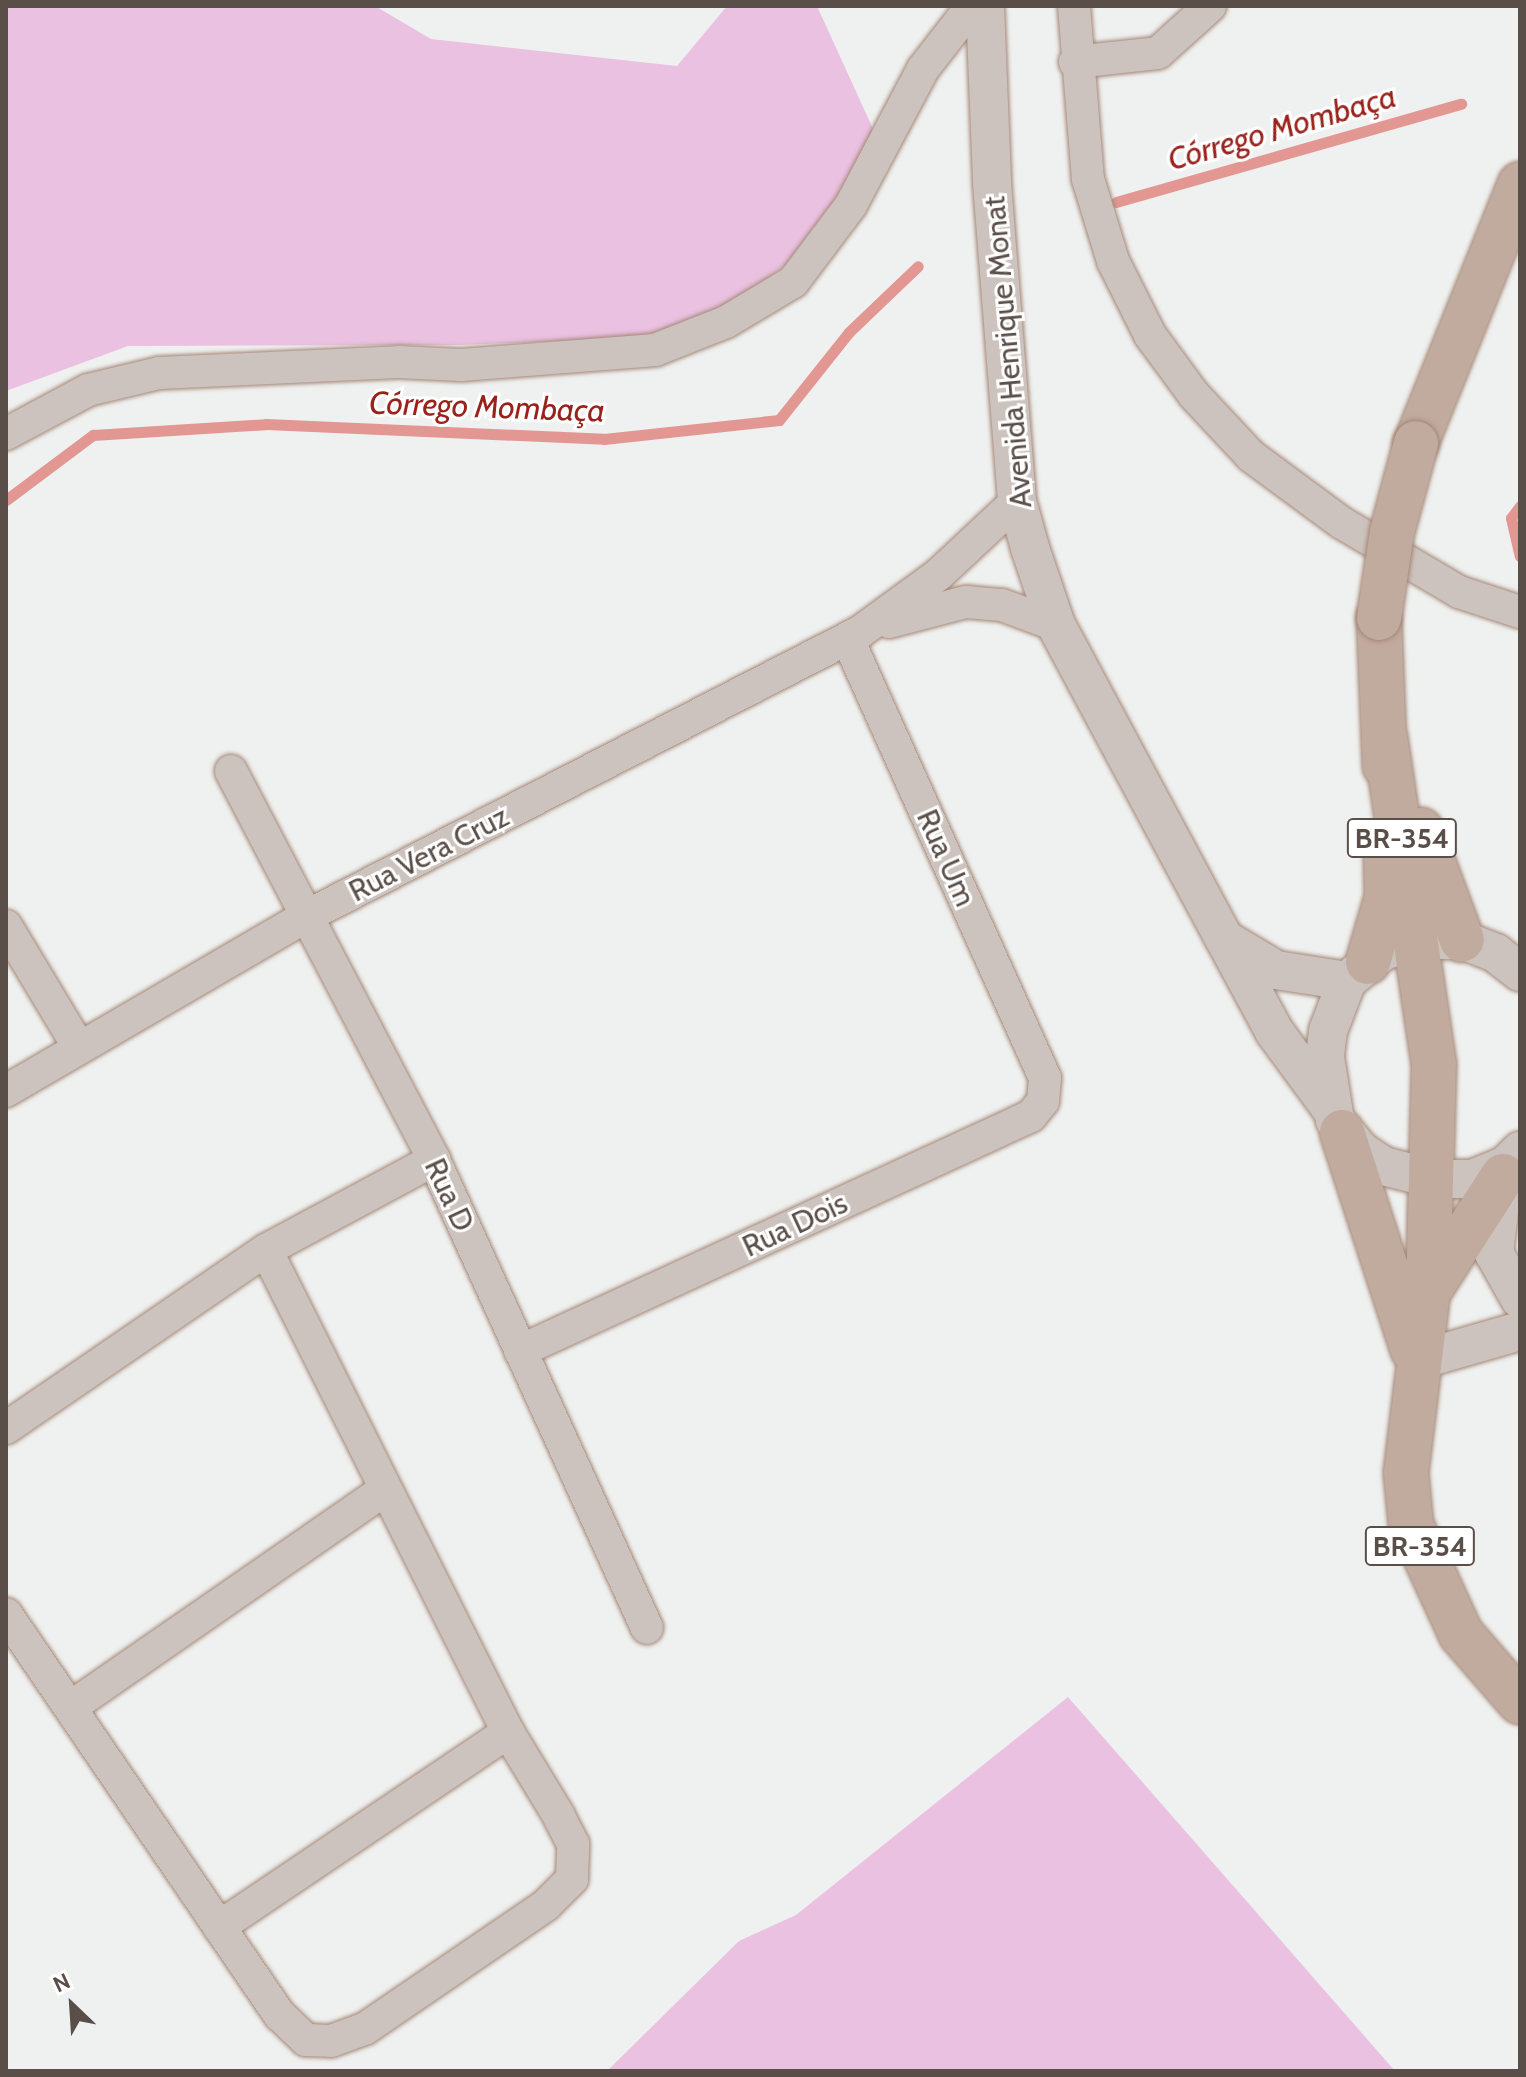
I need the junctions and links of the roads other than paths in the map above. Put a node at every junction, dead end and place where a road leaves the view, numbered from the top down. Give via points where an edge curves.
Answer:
1 (972, 6) edge
2 (985, 6) edge
3 (1074, 6) edge
4 (1210, 6) edge
5 (1075, 62) junction
6 (1520, 184) edge
7 (6, 434) edge
8 (1017, 501) junction
9 (1520, 612) edge
10 (1056, 625) junction
11 (854, 635) junction
12 (1385, 737) junction
13 (231, 771) dead end
14 (309, 915) junction
15 (6, 926) edge
16 (1224, 938) junction
17 (1419, 940) junction
18 (1462, 940) junction
19 (1358, 971) junction
20 (1520, 972) edge
21 (78, 1046) junction
22 (1045, 1078) joint
23 (6, 1091) edge
24 (1337, 1121) junction
25 (434, 1160) junction
26 (1510, 1164) edge
27 (1435, 1179) junction
28 (266, 1250) junction
29 (1428, 1291) junction
30 (1520, 1299) edge
31 (1520, 1331) edge
32 (520, 1351) junction
33 (1416, 1361) junction
34 (6, 1428) edge
35 (384, 1490) junction
36 (6, 1614) edge
37 (647, 1628) dead end
38 (1520, 1702) edge
39 (71, 1707) junction
40 (508, 1732) junction
41 (219, 1927) junction

1 - 7 street via 923,69 851,205 793,282 726,322 655,350 461,365 399,362 159,373 88,390
2 - 8 street, Avenida Henrique Monat via 992,183
3 - 5 street
4 - 5 street via 1158,53
5 - 9 street via 1088,179 1113,261 1150,335 1194,395 1251,456 1342,523 1459,592
6 - 12 highway, BR-354, bridge via 1416,443 1392,532 1379,618
8 - 10 street, Avenida Henrique Monat
8 - 11 street, Rua Vera Cruz via 938,575
10 - 11 street, Rua Vera Cruz via 1002,605 966,602
10 - 16 street, Avenida Henrique Monat
11 - 14 street, Rua Vera Cruz
11 - 22 street, Rua Um
12 - 17 highway, BR-354
12 - 18 highway
12 - 19 highway via 1387,897
13 - 14 street, Rua D
14 - 21 street, Rua Vera Cruz
14 - 25 street, Rua D
15 - 21 street
16 - 19 street via 1240,953 1276,970
16 - 24 street, Avenida Henrique Monat via 1274,1031
17 - 18 street
17 - 19 street
17 - 27 highway, BR-354 via 1434,1064
18 - 20 street via 1496,953
19 - 24 street via 1328,1031 1326,1084
21 - 23 street, Rua Vera Cruz
22 - 32 street, Rua Dois via 1043,1101 1031,1116
24 - 27 street, Avenida Henrique Monat via 1383,1166
24 - 33 highway
25 - 28 street
25 - 32 street, Rua D
26 - 27 street, Avenida Henrique Monat via 1472,1179
26 - 29 highway
26 - 30 street via 1494,1253
27 - 29 highway, BR-354
28 - 34 street
28 - 35 street
29 - 33 highway, BR-354
31 - 33 street
32 - 37 street, Rua D
33 - 38 highway, BR-354 via 1406,1473 1411,1525 1461,1634
35 - 39 street
35 - 40 street
36 - 39 street
39 - 41 street
40 - 41 street
40 - 41 street via 573,1844 572,1879 546,1905 366,2028 331,2041 306,2040 280,2015

